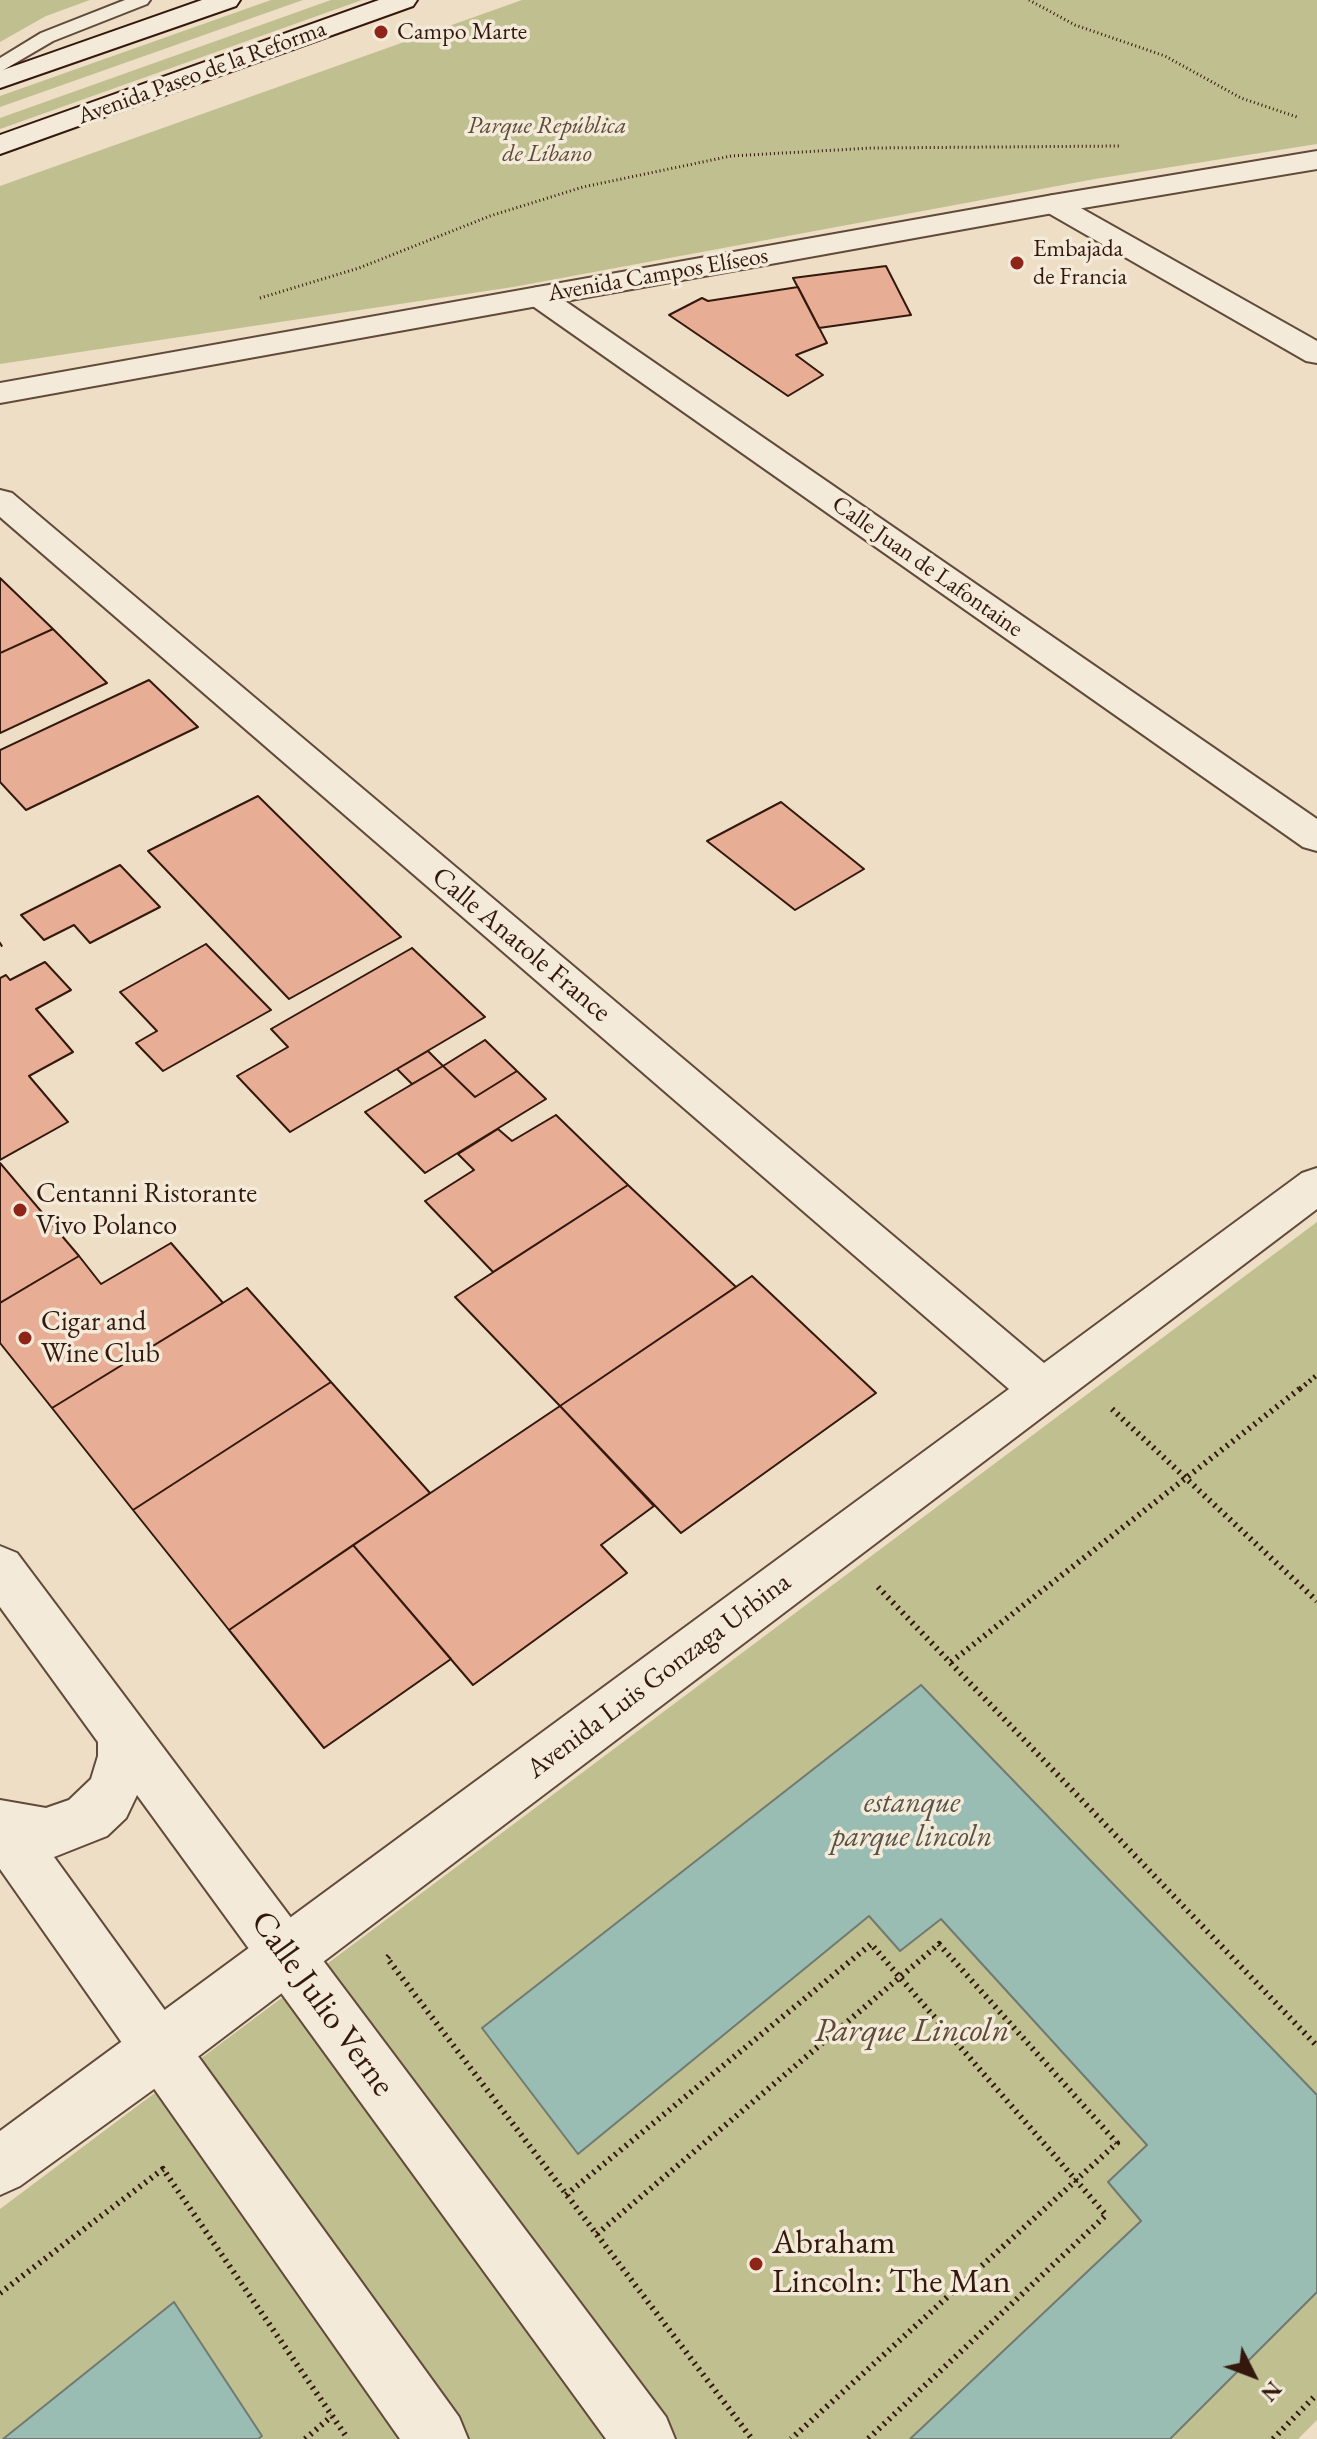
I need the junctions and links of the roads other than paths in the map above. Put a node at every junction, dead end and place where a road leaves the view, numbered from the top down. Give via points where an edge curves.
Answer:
1 (141, 0) edge
2 (227, 0) edge
3 (404, 0) edge
4 (0, 66) edge
5 (0, 80) edge
6 (0, 145) edge
7 (1317, 160) edge
8 (1053, 204) junction
9 (538, 296) junction
10 (1317, 354) edge
11 (0, 393) edge
12 (0, 500) edge
13 (1317, 838) edge
14 (1317, 1185) edge
15 (1059, 1378) junction
16 (0, 1568) edge
17 (124, 1736) junction
18 (0, 1825) edge
19 (286, 1955) junction
20 (159, 2051) junction
21 (0, 2166) edge
22 (437, 2439) edge
23 (644, 2439) edge

1 - 4 lane via 47,37
2 - 5 street
3 - 6 street, Avenida Paseo de la Reforma
7 - 8 street, Avenida Campos Elíseos
8 - 9 street, Avenida Campos Elíseos
8 - 10 street
9 - 11 street, Avenida Campos Elíseos
9 - 13 street, Calle Juan de Lafontaine
12 - 15 street, Calle Anatole France
14 - 15 street, Avenida Luis Gonzaga Urbina
15 - 19 street, Avenida Luis Gonzaga Urbina
16 - 17 street, Calle Julio Verne
17 - 18 street via 115,1787 88,1818 46,1833
17 - 19 street, Calle Julio Verne
18 - 20 street
19 - 20 street, Avenida Luis Gonzaga Urbina
19 - 23 street, Calle Julio Verne
20 - 21 street, Avenida Luis Gonzaga Urbina
20 - 22 street

